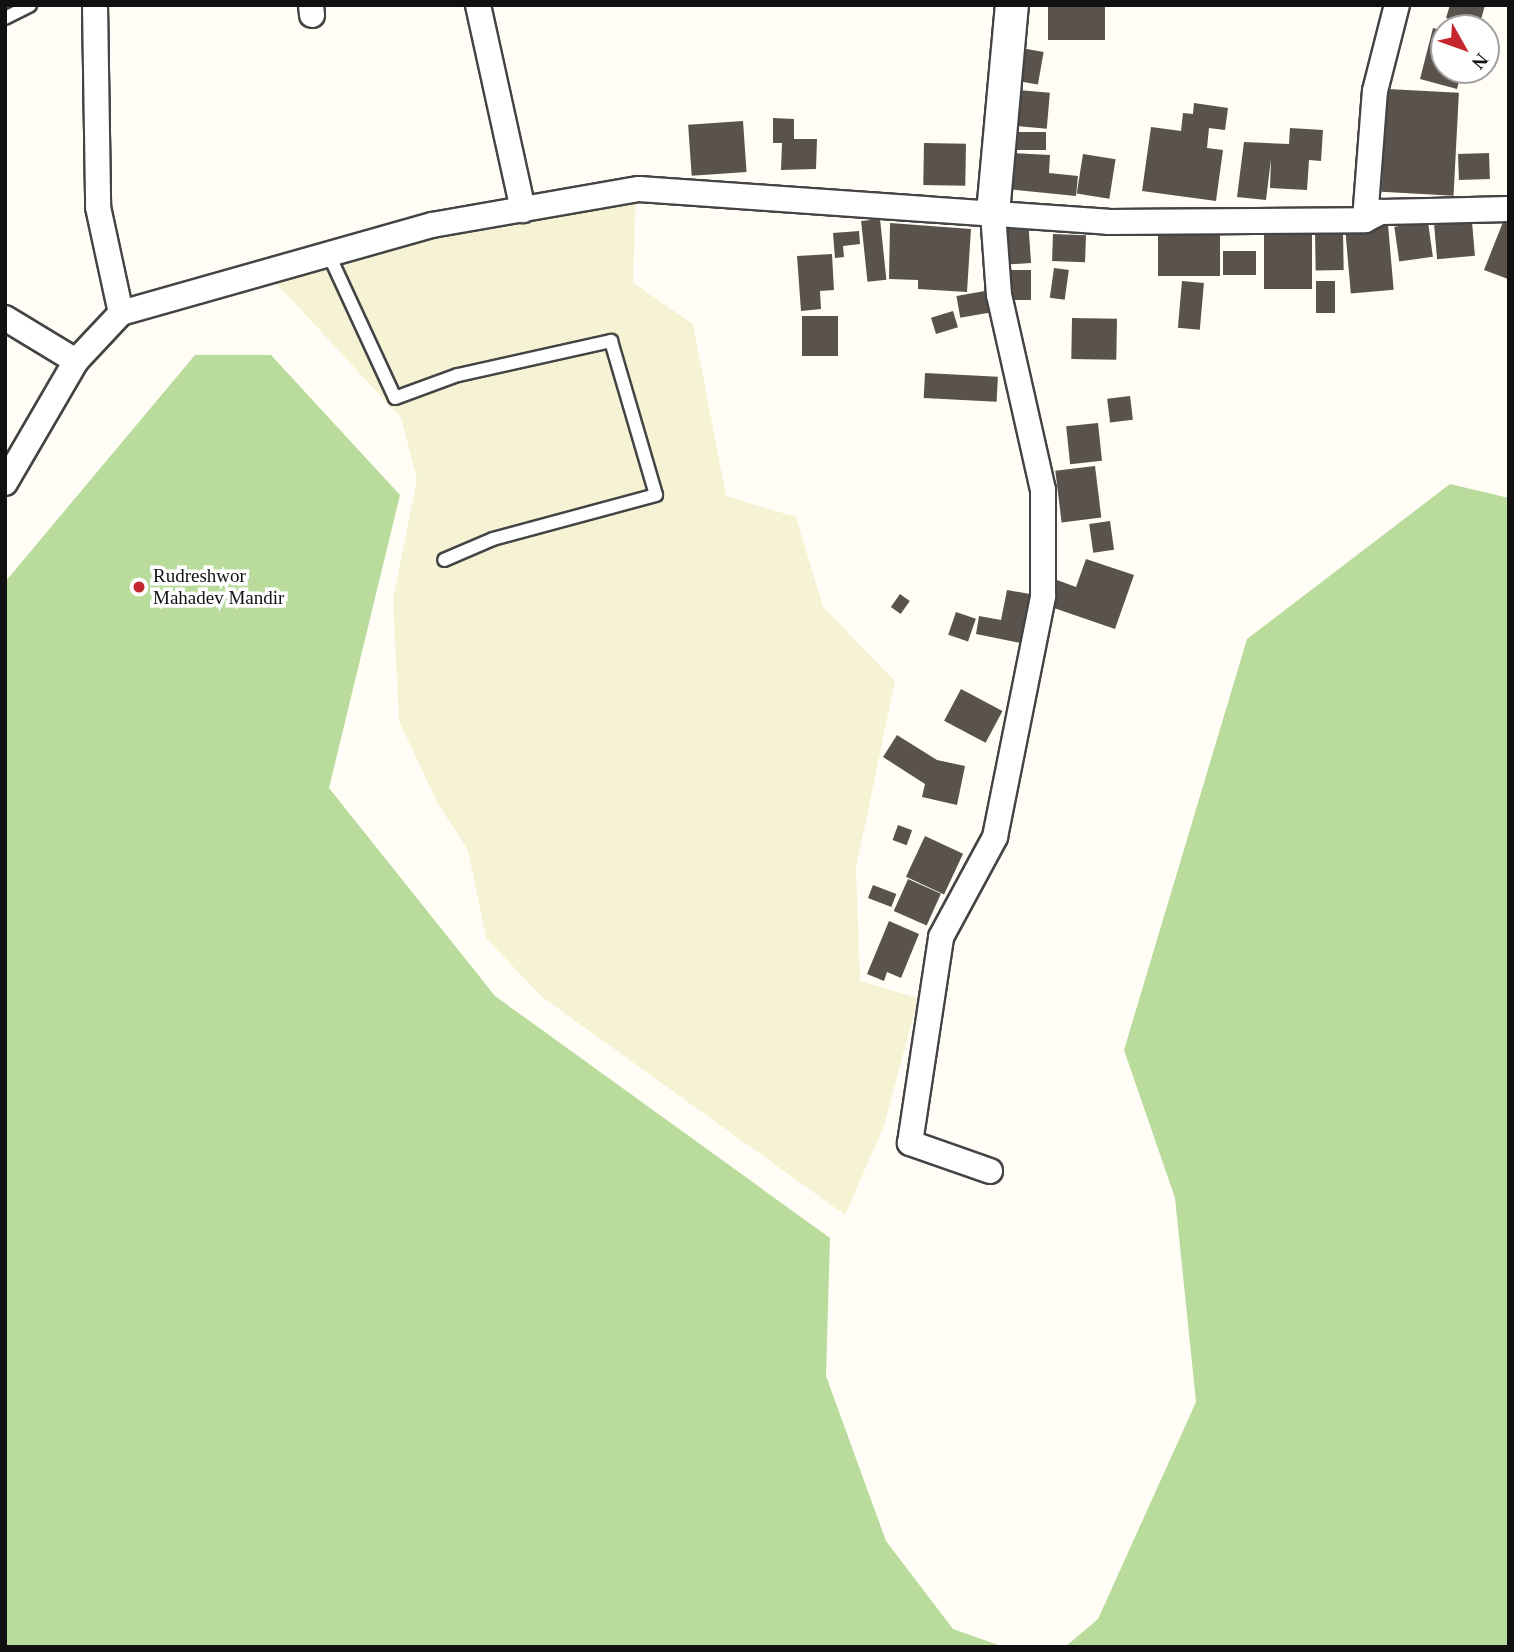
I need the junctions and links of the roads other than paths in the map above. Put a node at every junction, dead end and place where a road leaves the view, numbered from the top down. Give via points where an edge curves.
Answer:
1 (30, 5) edge
2 (95, 5) edge
3 (478, 5) edge
4 (1012, 5) edge
5 (1397, 5) edge
6 (5, 18) edge
7 (1509, 209) edge
8 (523, 210) junction
9 (993, 213) junction
10 (1365, 220) junction
11 (329, 255) junction
12 (121, 313) junction
13 (5, 318) edge
14 (76, 361) junction
15 (5, 483) edge
16 (444, 559) dead end
17 (990, 1171) dead end

1 - 6 lane
2 - 12 street via 98,207
3 - 8 street
4 - 9 street
5 - 10 street via 1375,90
7 - 10 street via 1381,212
8 - 9 street via 639,189
8 - 11 street via 432,225
9 - 10 street via 1108,222
9 - 17 street via 999,295 1043,489 1044,596 995,837 941,937 910,1143
11 - 12 street
11 - 16 lane via 395,398 458,375 611,341 656,495 493,539
12 - 14 street
13 - 14 street
14 - 15 street

